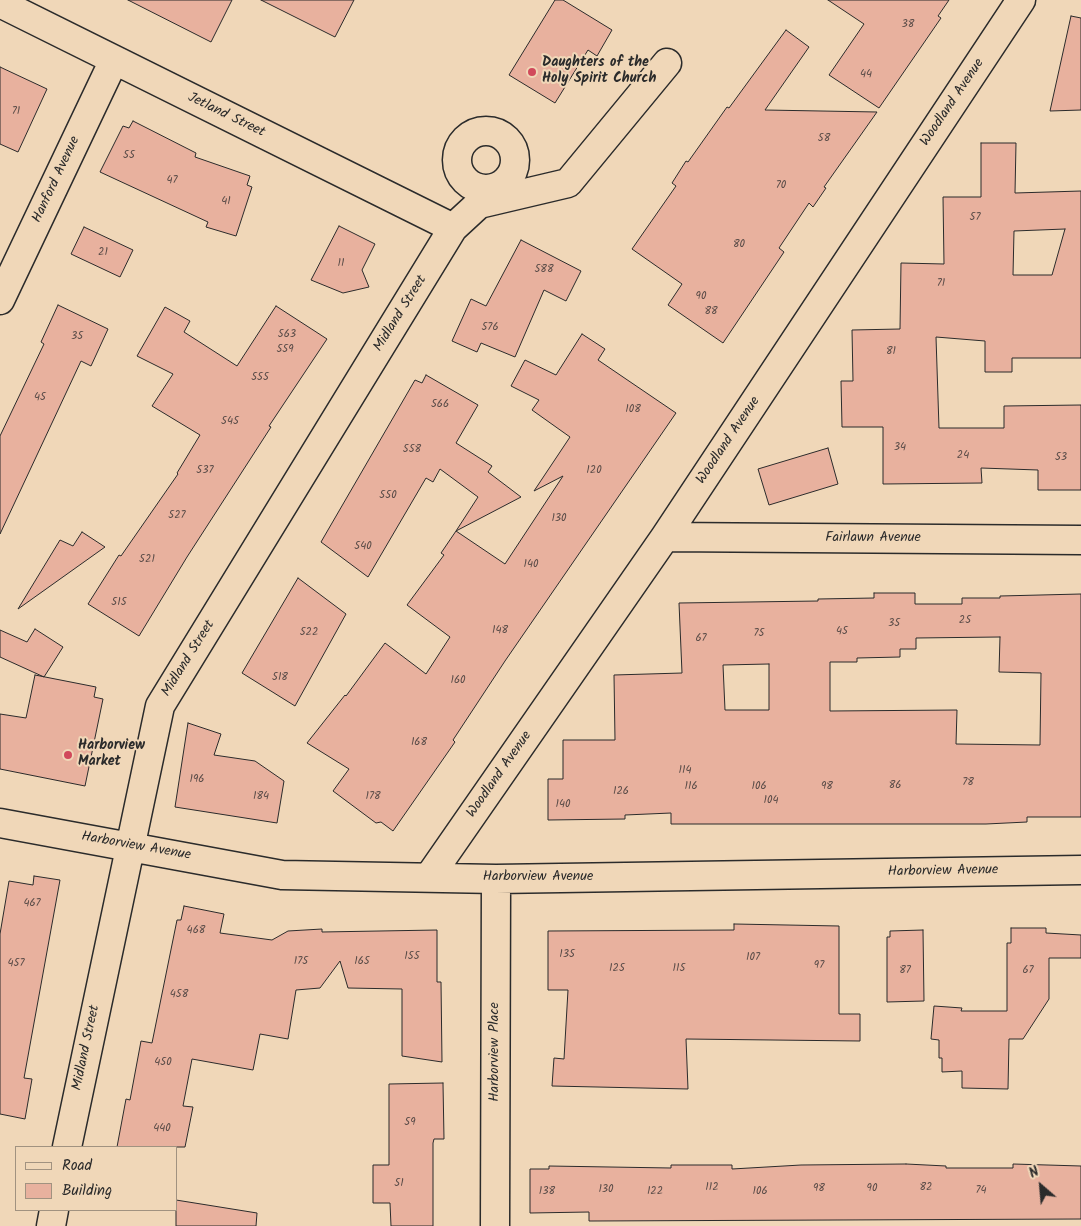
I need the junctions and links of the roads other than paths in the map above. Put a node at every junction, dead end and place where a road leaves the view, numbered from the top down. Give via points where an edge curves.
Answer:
1 (1021, 0) edge
2 (0, 3) edge
3 (114, 60) junction
4 (668, 63) dead end
5 (453, 228) junction
6 (0, 300) edge
7 (665, 537) junction
8 (1081, 540) edge
9 (0, 823) edge
10 (129, 846) junction
11 (1081, 870) edge
12 (429, 877) junction
13 (496, 879) junction
14 (67, 1146) edge
15 (54, 1211) edge
16 (51, 1226) edge
17 (495, 1226) edge

1 - 7 street, Woodland Avenue
2 - 3 street, Jetland Street
3 - 5 street, Jetland Street
3 - 6 street, Hanford Avenue
4 - 5 street, Midland Street via 568,182 502,192 478,204
5 - 10 street, Midland Street via 160,706
7 - 8 street, Fairlawn Avenue
7 - 12 street, Woodland Avenue
9 - 10 street, Harborview Avenue
10 - 12 street, Harborview Avenue via 282,875
10 - 14 street, Midland Street
11 - 13 street, Harborview Avenue
12 - 13 street, Harborview Avenue
13 - 17 street, Harborview Place
15 - 16 street

